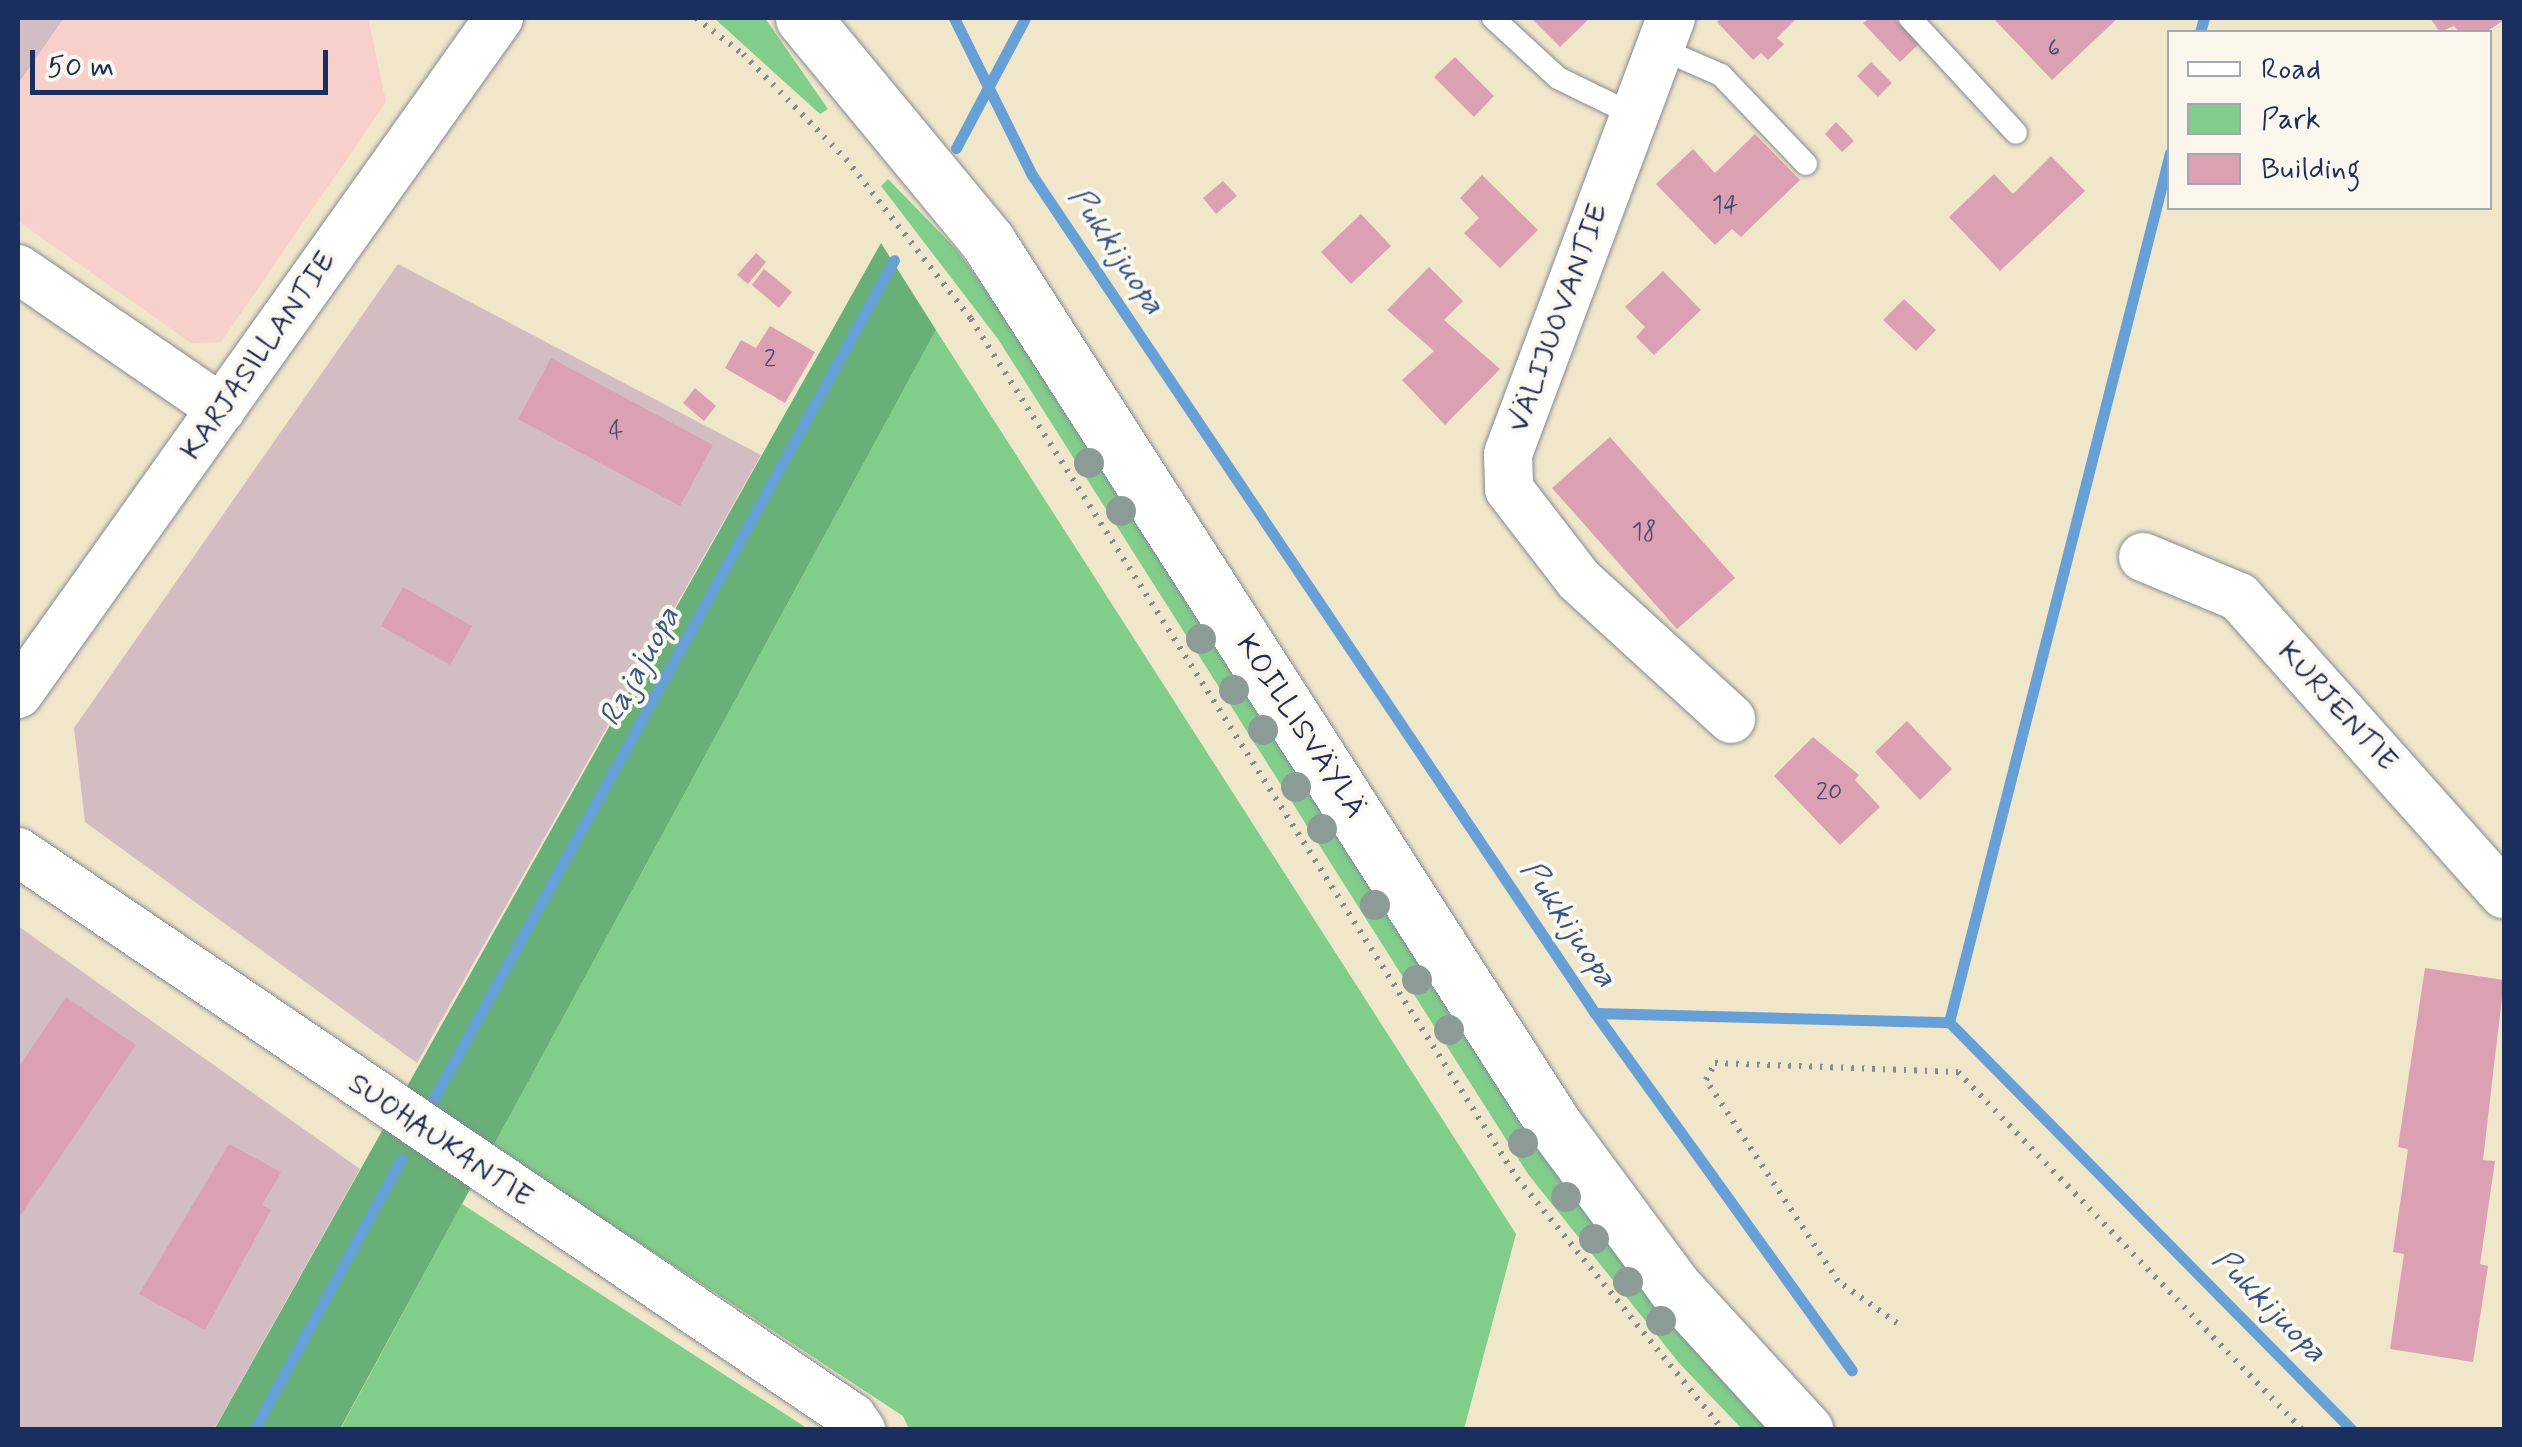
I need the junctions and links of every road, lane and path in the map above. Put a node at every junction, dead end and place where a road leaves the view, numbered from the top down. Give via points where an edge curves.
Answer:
1 (499, 18) edge
2 (696, 18) edge
3 (803, 18) edge
4 (1493, 18) edge
5 (1910, 18) edge
6 (1665, 33) edge
7 (1634, 115) junction
8 (2016, 133) dead end
9 (1806, 164) dead end
10 (18, 270) edge
11 (222, 409) junction
12 (2142, 557) dead end
13 (18, 694) edge
14 (1730, 720) dead end
15 (18, 852) edge
16 (2504, 894) edge
17 (1897, 1324) dead end
18 (861, 1430) edge
19 (1723, 1430) edge
20 (1805, 1430) edge
21 (2302, 1430) edge

1 - 11 street, KARJASILLANTIE
2 - 19 path via 743,54 846,159 971,319 1518,1178
3 - 20 main road, KOILLISVÄYLÄ via 988,242 1555,1126 1674,1288
4 - 7 lane via 1558,78
5 - 8 lane
6 - 7 street, VÄLIJUOVANTIE
6 - 9 lane via 1721,76
7 - 14 street, VÄLIJUOVANTIE via 1508,455 1508,489 1579,580
10 - 11 street
11 - 13 street, KARJASILLANTIE
12 - 16 street, KURJENTIE via 2239,597
15 - 18 street, SUOHAUKANTIE via 852,1417
17 - 21 path via 1838,1281 1706,1080 1715,1063 1958,1072

